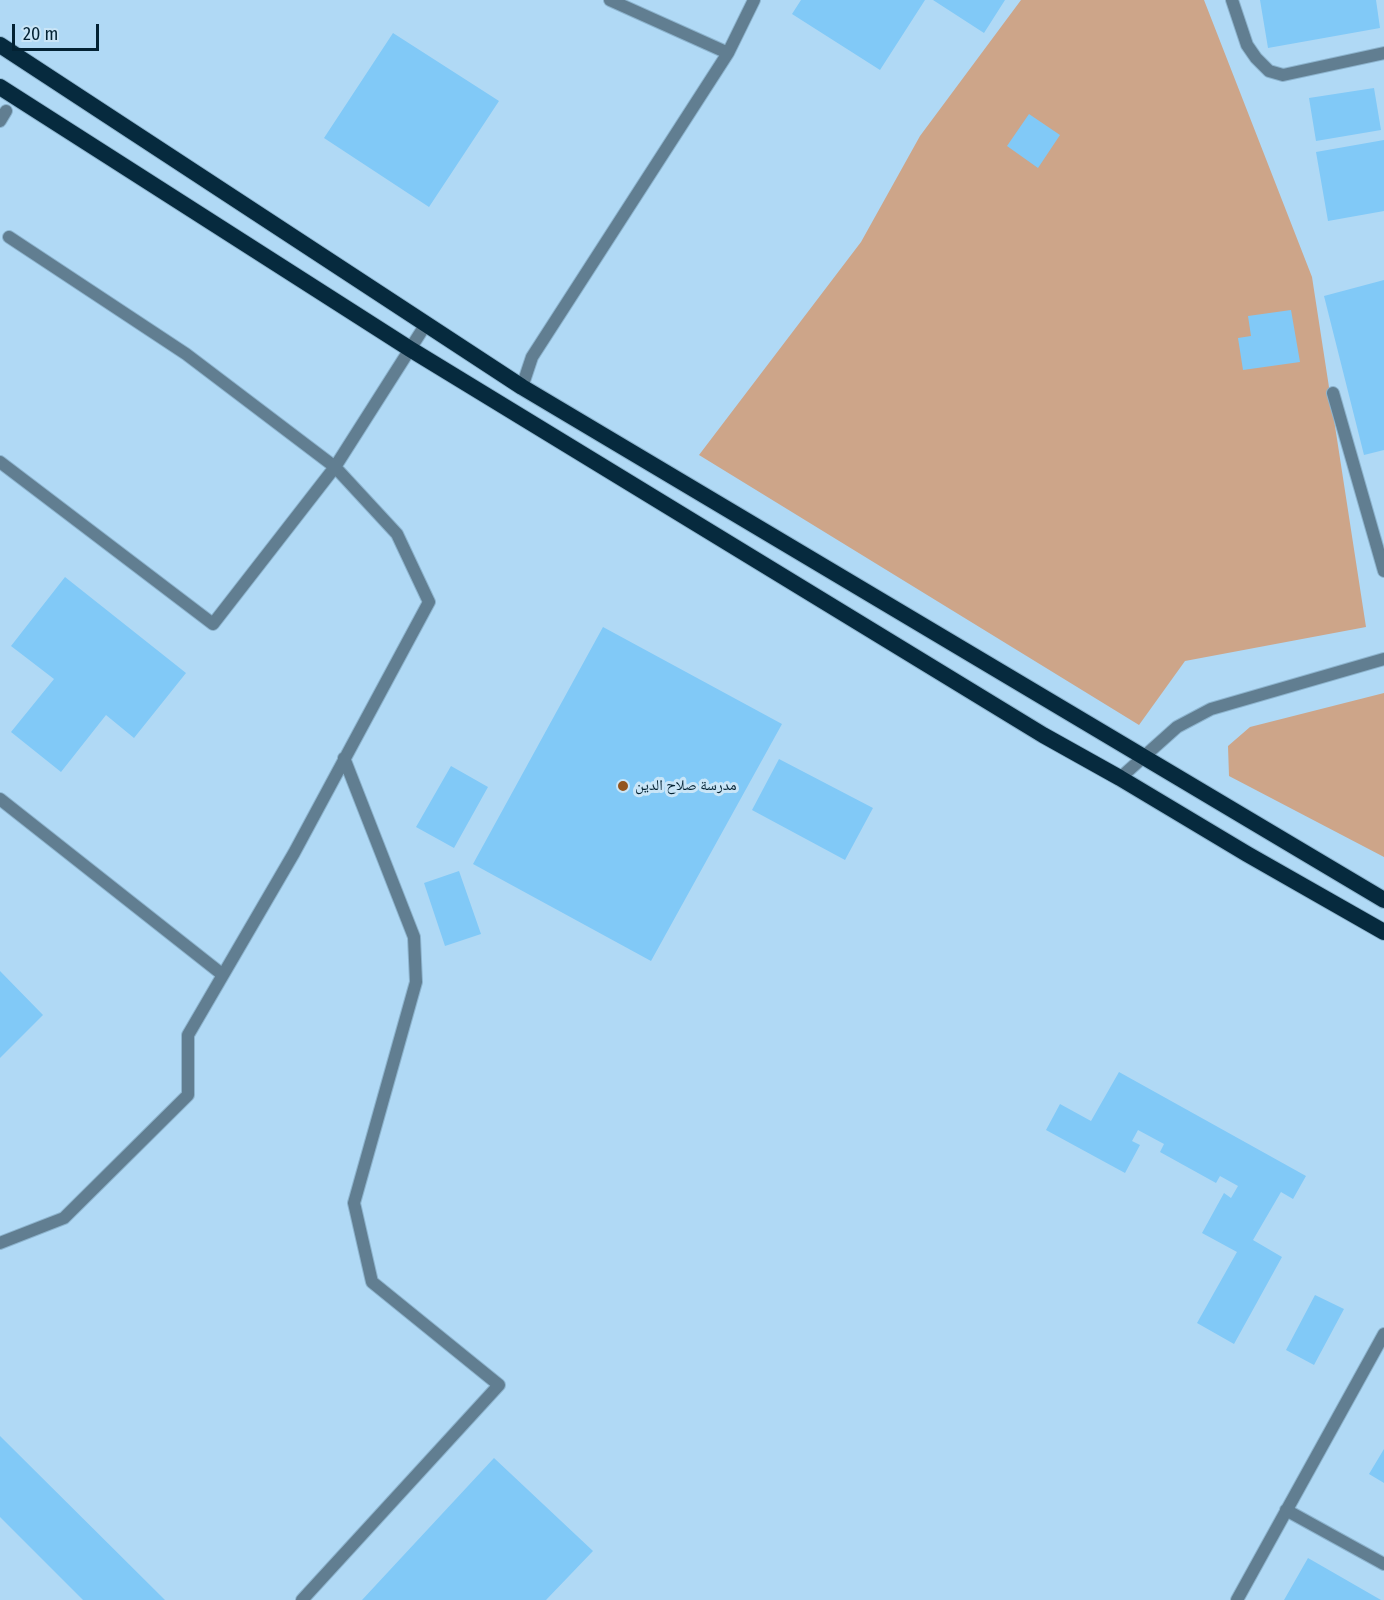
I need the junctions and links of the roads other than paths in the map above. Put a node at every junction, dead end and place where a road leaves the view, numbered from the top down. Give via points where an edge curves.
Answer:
1 (610, 0) edge
2 (754, 0) edge
3 (1232, 0) edge
4 (0, 45) edge
5 (728, 53) junction
6 (1384, 53) edge
7 (0, 87) edge
8 (9, 237) dead end
9 (426, 324) junction
10 (410, 349) junction
11 (522, 387) junction
12 (1333, 393) dead end
13 (0, 462) edge
14 (335, 468) junction
15 (1384, 571) edge
16 (1384, 659) edge
17 (1143, 755) junction
18 (344, 758) junction
19 (1120, 778) junction
20 (0, 799) edge
21 (1384, 900) edge
22 (1384, 932) edge
23 (223, 975) junction
24 (0, 1243) edge
25 (1384, 1334) edge
26 (1286, 1510) junction
27 (1384, 1564) edge
28 (302, 1600) edge
29 (1237, 1600) edge

1 - 5 street
2 - 5 street
3 - 6 street via 1247,45 1269,71 1283,75
4 - 9 highway
5 - 11 street via 532,357
7 - 10 highway
8 - 14 street via 186,354
9 - 10 street
9 - 11 highway
10 - 14 street
10 - 19 highway via 1033,729
11 - 17 highway
12 - 15 street
13 - 14 street via 213,624
14 - 18 street via 397,534 429,602
16 - 17 street via 1211,709 1176,727
17 - 19 street
17 - 21 highway
18 - 23 street
18 - 28 street via 414,937 416,970 416,982 354,1203 372,1282 499,1385
19 - 22 highway
20 - 23 street
23 - 24 street via 188,1035 188,1095 64,1218
25 - 26 street
26 - 27 street
26 - 29 street

